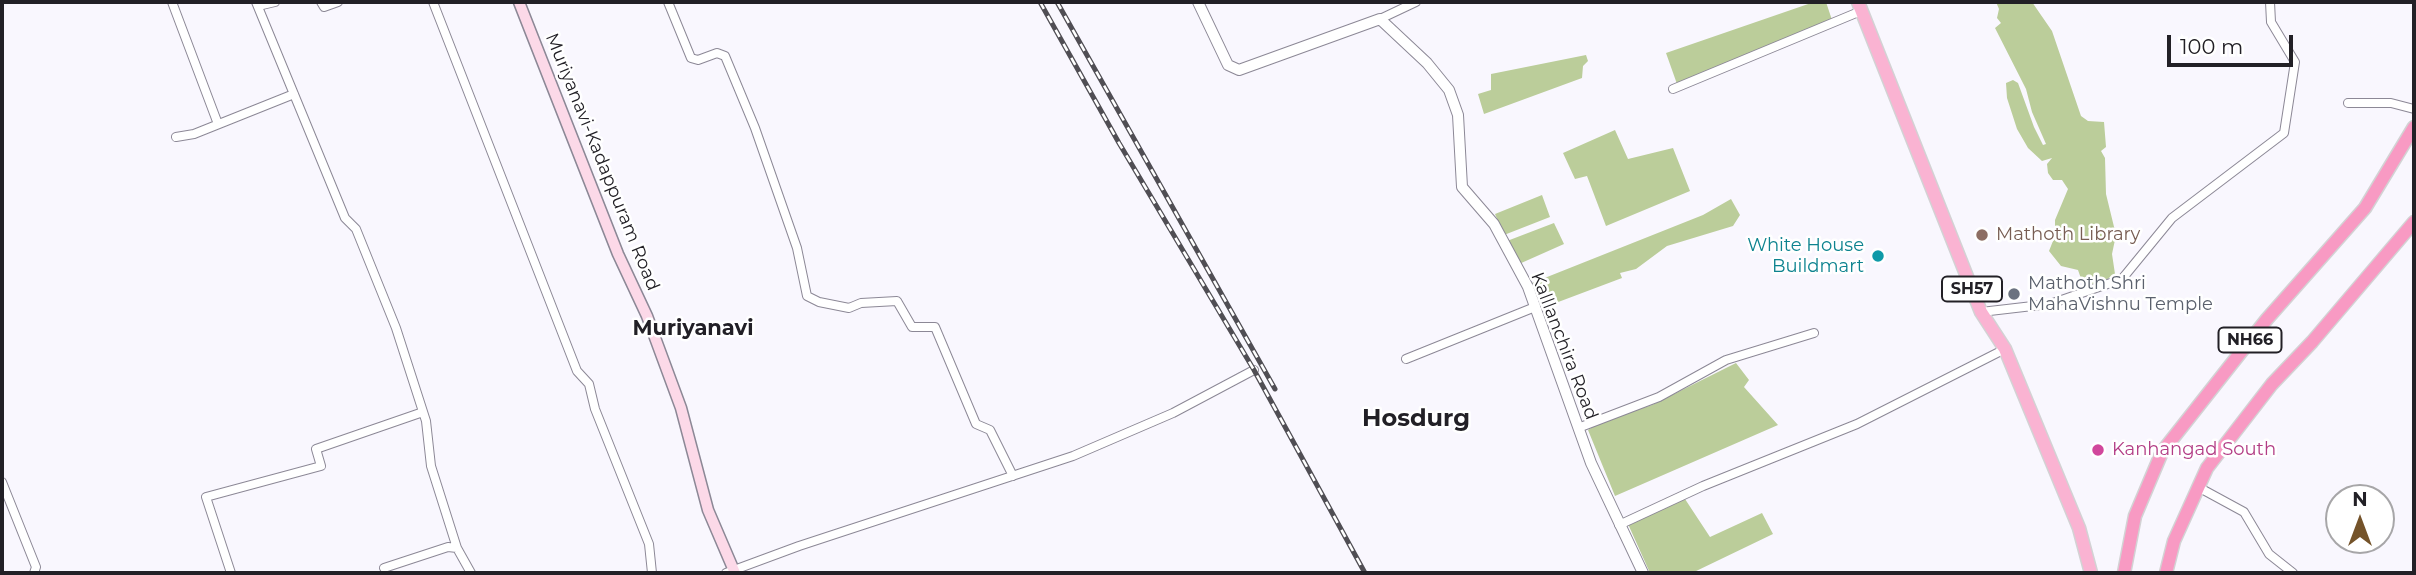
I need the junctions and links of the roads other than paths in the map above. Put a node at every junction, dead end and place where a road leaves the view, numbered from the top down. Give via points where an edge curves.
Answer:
1 (172, 2) edge
2 (275, 2) edge
3 (321, 2) edge
4 (338, 2) edge
5 (433, 2) edge
6 (519, 2) edge
7 (668, 2) edge
8 (1198, 2) edge
9 (1416, 2) edge
10 (2270, 2) edge
11 (257, 4) edge
12 (1859, 6) edge
13 (1380, 19) junction
14 (1673, 89) dead end
15 (293, 94) junction
16 (2348, 103) dead end
17 (2414, 109) edge
18 (218, 124) junction
19 (2414, 127) edge
20 (176, 137) dead end
21 (2414, 222) edge
22 (1535, 307) junction
23 (1981, 312) junction
24 (1814, 333) dead end
25 (2005, 349) junction
26 (1406, 359) dead end
27 (1254, 370) dead end
28 (423, 412) junction
29 (1578, 428) junction
30 (1013, 476) junction
31 (2, 482) edge
32 (2198, 487) junction
33 (1619, 525) junction
34 (2079, 528) junction
35 (457, 548) junction
36 (384, 568) dead end
37 (732, 572) edge
38 (34, 573) edge
39 (231, 573) edge
40 (471, 573) edge
41 (652, 573) edge
42 (1643, 573) edge
43 (2090, 573) edge
44 (2100, 573) edge
45 (2124, 573) edge
46 (2166, 573) edge
47 (2293, 573) edge

1 - 18 street
2 - 11 street
3 - 4 street via 324,7
5 - 41 street via 577,371 589,384 649,544
6 - 37 main road, Muriyanavi-Kadappuram Road via 647,316
7 - 30 street via 691,58 724,56 797,248 807,296 849,307 897,301 912,327 935,327 976,424 990,430
8 - 13 street via 1228,65 1239,70
9 - 13 street
10 - 23 street via 2271,22 2295,62 2284,133 2172,218 2122,279 2050,304
11 - 15 street
12 - 14 street
12 - 23 main road, SH57
13 - 22 street, Kalllanchira Road via 1449,90 1458,115 1462,187 1494,224
15 - 18 street
15 - 28 street via 345,218 356,229 374,270
16 - 17 street via 2391,103
18 - 20 street
19 - 45 highway, NH66 via 2365,208 2267,319 2162,452 2134,516
21 - 32 highway, NH66 via 2238,424
22 - 26 street
22 - 29 street, Kalllanchira Road
23 - 25 main road, SH57
24 - 29 street via 1726,360 1659,397
25 - 33 street via 1857,424
25 - 34 main road, SH57
27 - 30 street via 1073,456
28 - 35 street via 431,466
28 - 39 street via 316,449 321,466 206,497
29 - 33 street, Kalllanchira Road
30 - 37 street
31 - 38 street via 36,567
32 - 46 highway, NH66 via 2174,541
32 - 47 street via 2244,512 2269,554
33 - 42 street, Kalllanchira Road
34 - 43 main road, SH57
34 - 44 main road, SH57
35 - 36 street
35 - 40 street

